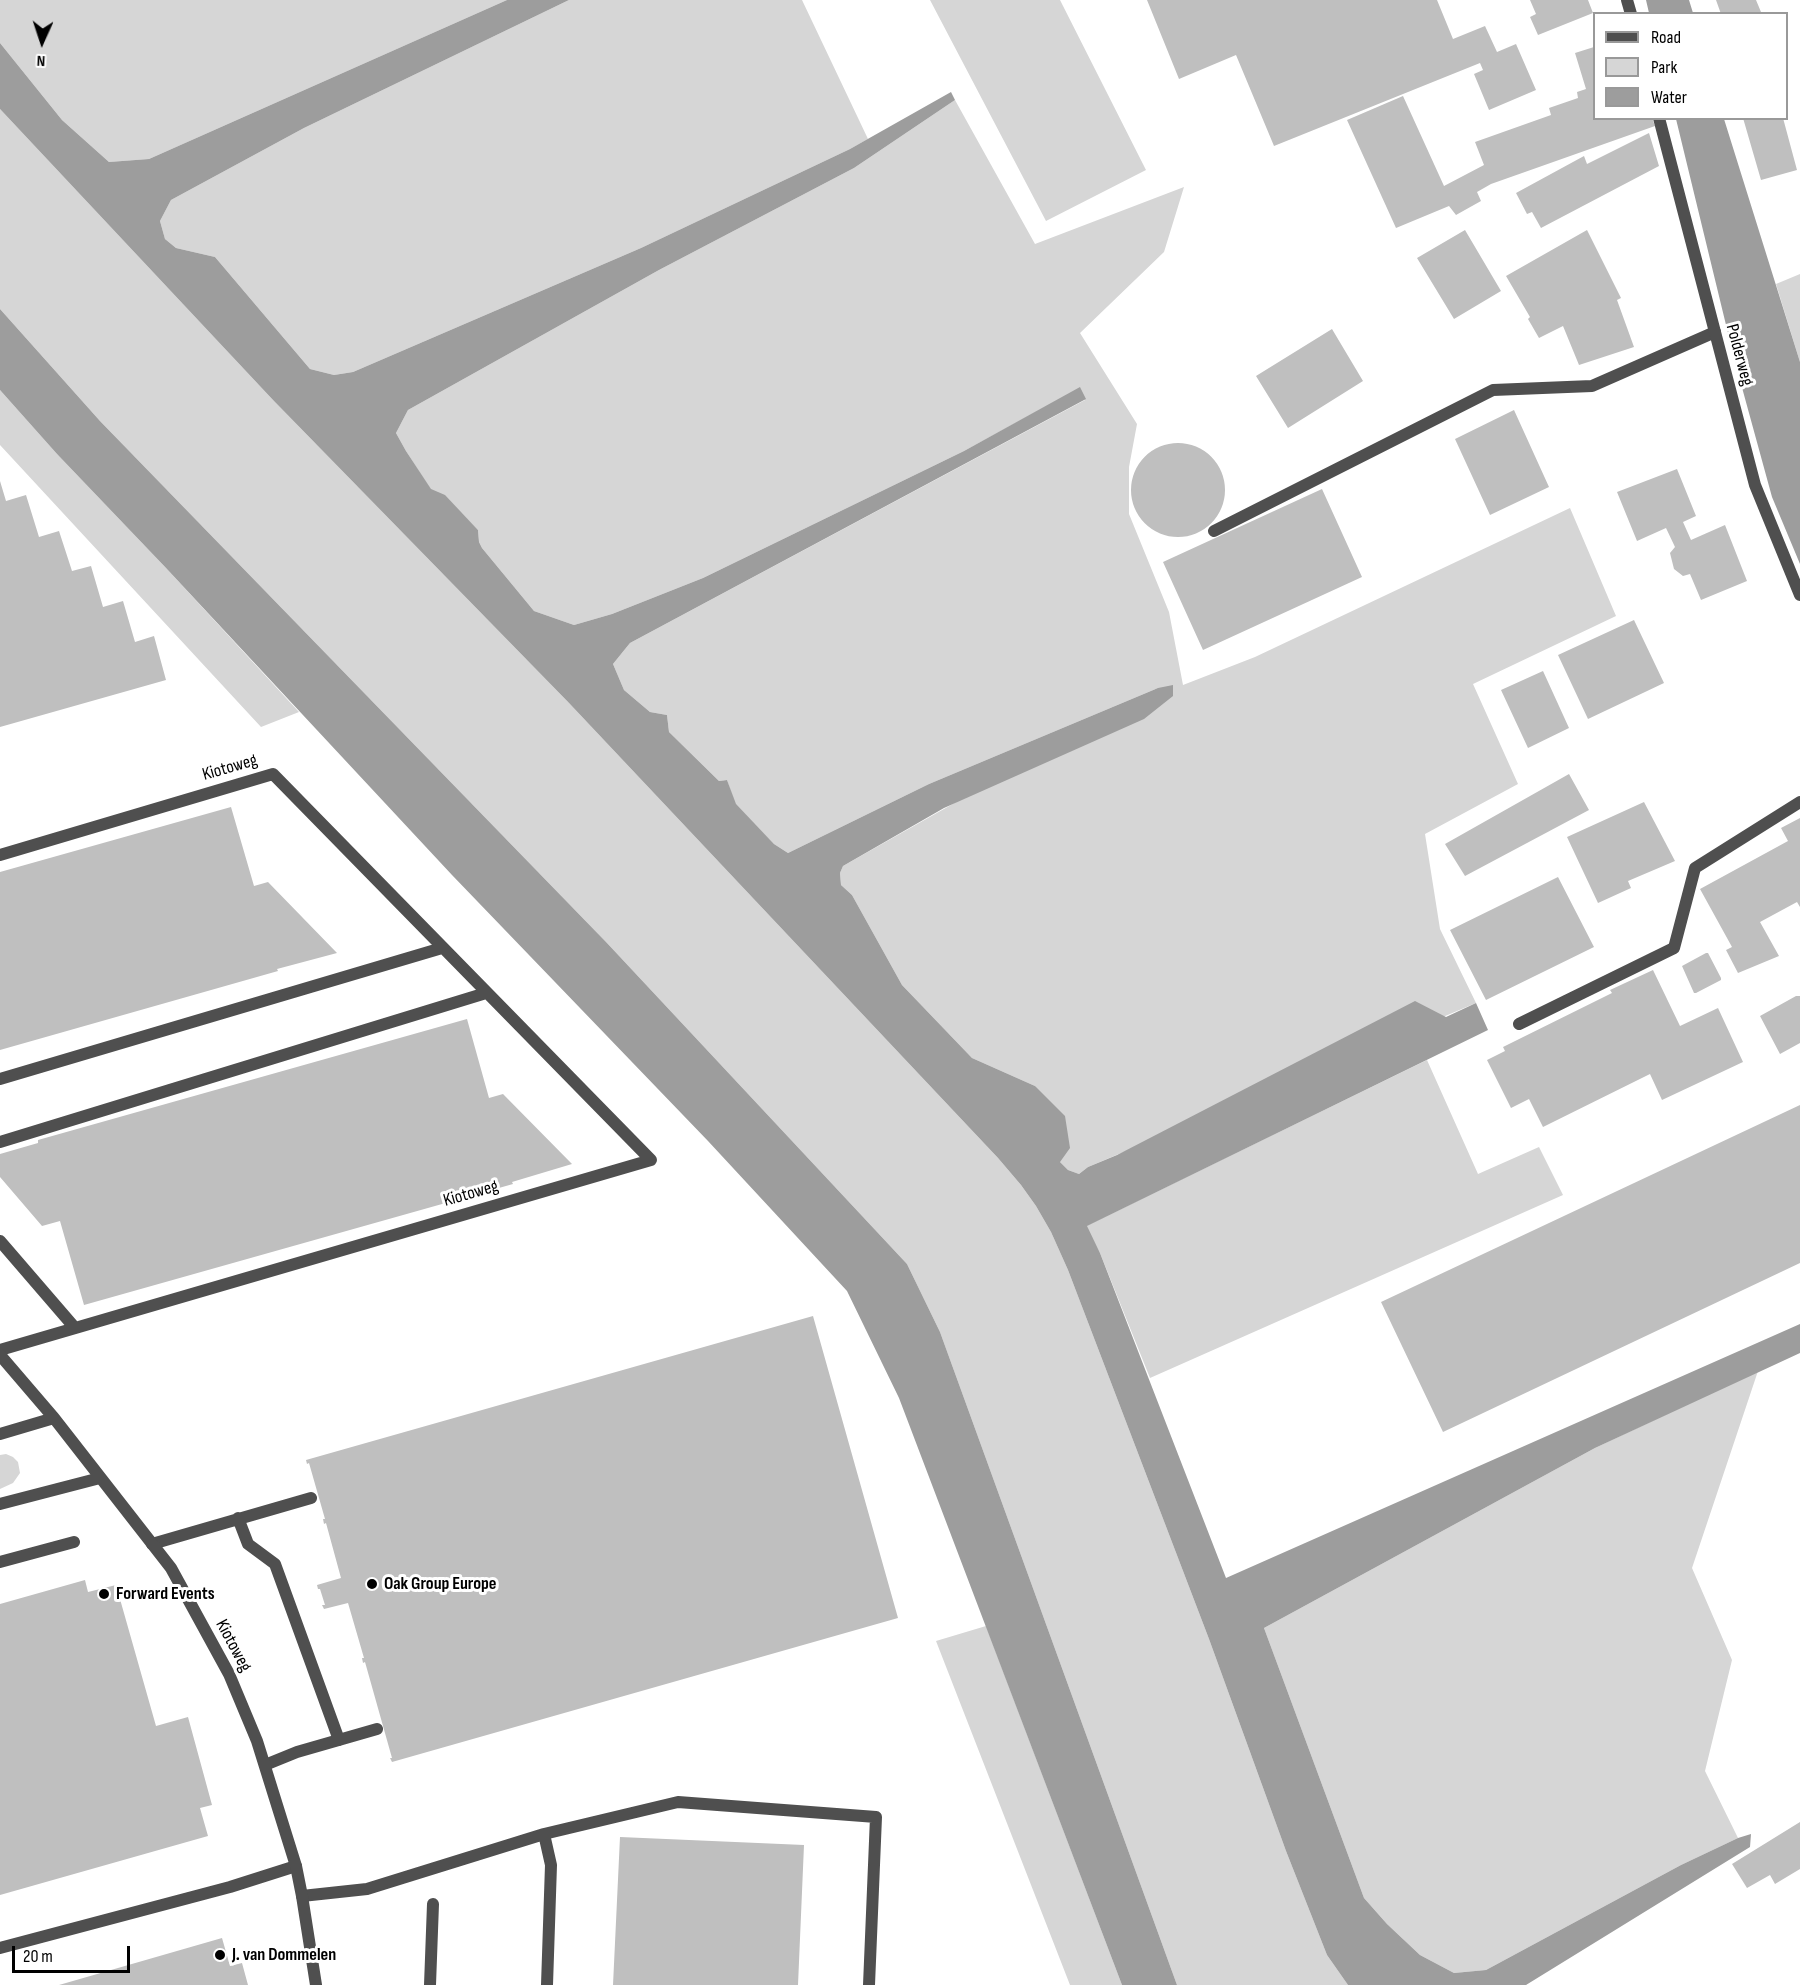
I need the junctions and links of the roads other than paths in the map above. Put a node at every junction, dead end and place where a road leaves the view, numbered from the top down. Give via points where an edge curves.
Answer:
1 (1660, 120) edge
2 (1714, 332) junction
3 (1214, 531) dead end
4 (1800, 595) edge
5 (1800, 802) edge
6 (0, 855) edge
7 (442, 948) junction
8 (486, 993) junction
9 (1519, 1024) dead end
10 (0, 1078) edge
11 (0, 1142) edge
12 (0, 1241) edge
13 (75, 1328) junction
14 (0, 1350) edge
15 (0, 1355) edge
16 (54, 1418) junction
17 (0, 1434) edge
18 (100, 1478) junction
19 (311, 1498) dead end
20 (0, 1504) edge
21 (238, 1518) junction
22 (75, 1542) dead end
23 (152, 1544) junction
24 (0, 1562) edge
25 (377, 1729) dead end
26 (339, 1740) junction
27 (265, 1765) junction
28 (544, 1834) junction
29 (296, 1866) junction
30 (302, 1896) junction
31 (433, 1904) dead end
32 (0, 1948) edge
33 (316, 1985) edge
34 (430, 1985) edge
35 (547, 1985) edge
36 (869, 1985) edge

1 - 2 street, Polderweg
2 - 3 street via 1592,386 1493,390
2 - 4 street, Polderweg via 1755,484
5 - 9 street via 1695,868 1674,948
6 - 7 street, Kiotoweg via 273,774
7 - 8 street, Kiotoweg
7 - 10 street
8 - 11 street
8 - 13 street, Kiotoweg via 651,1160
12 - 13 street
13 - 14 street, Kiotoweg
15 - 16 street, Kiotoweg
16 - 17 street
16 - 18 street, Kiotoweg
18 - 20 street
18 - 23 street, Kiotoweg
19 - 21 street
21 - 23 street
21 - 26 street via 249,1544 275,1564
22 - 24 street
23 - 27 street, Kiotoweg via 171,1568 229,1674
25 - 26 street
26 - 27 street
27 - 29 street, Kiotoweg
28 - 30 street via 367,1889
28 - 35 street via 551,1865
28 - 36 street via 678,1802 876,1817
29 - 30 street, Kiotoweg
29 - 32 street
30 - 33 street, Kiotoweg
31 - 34 street

